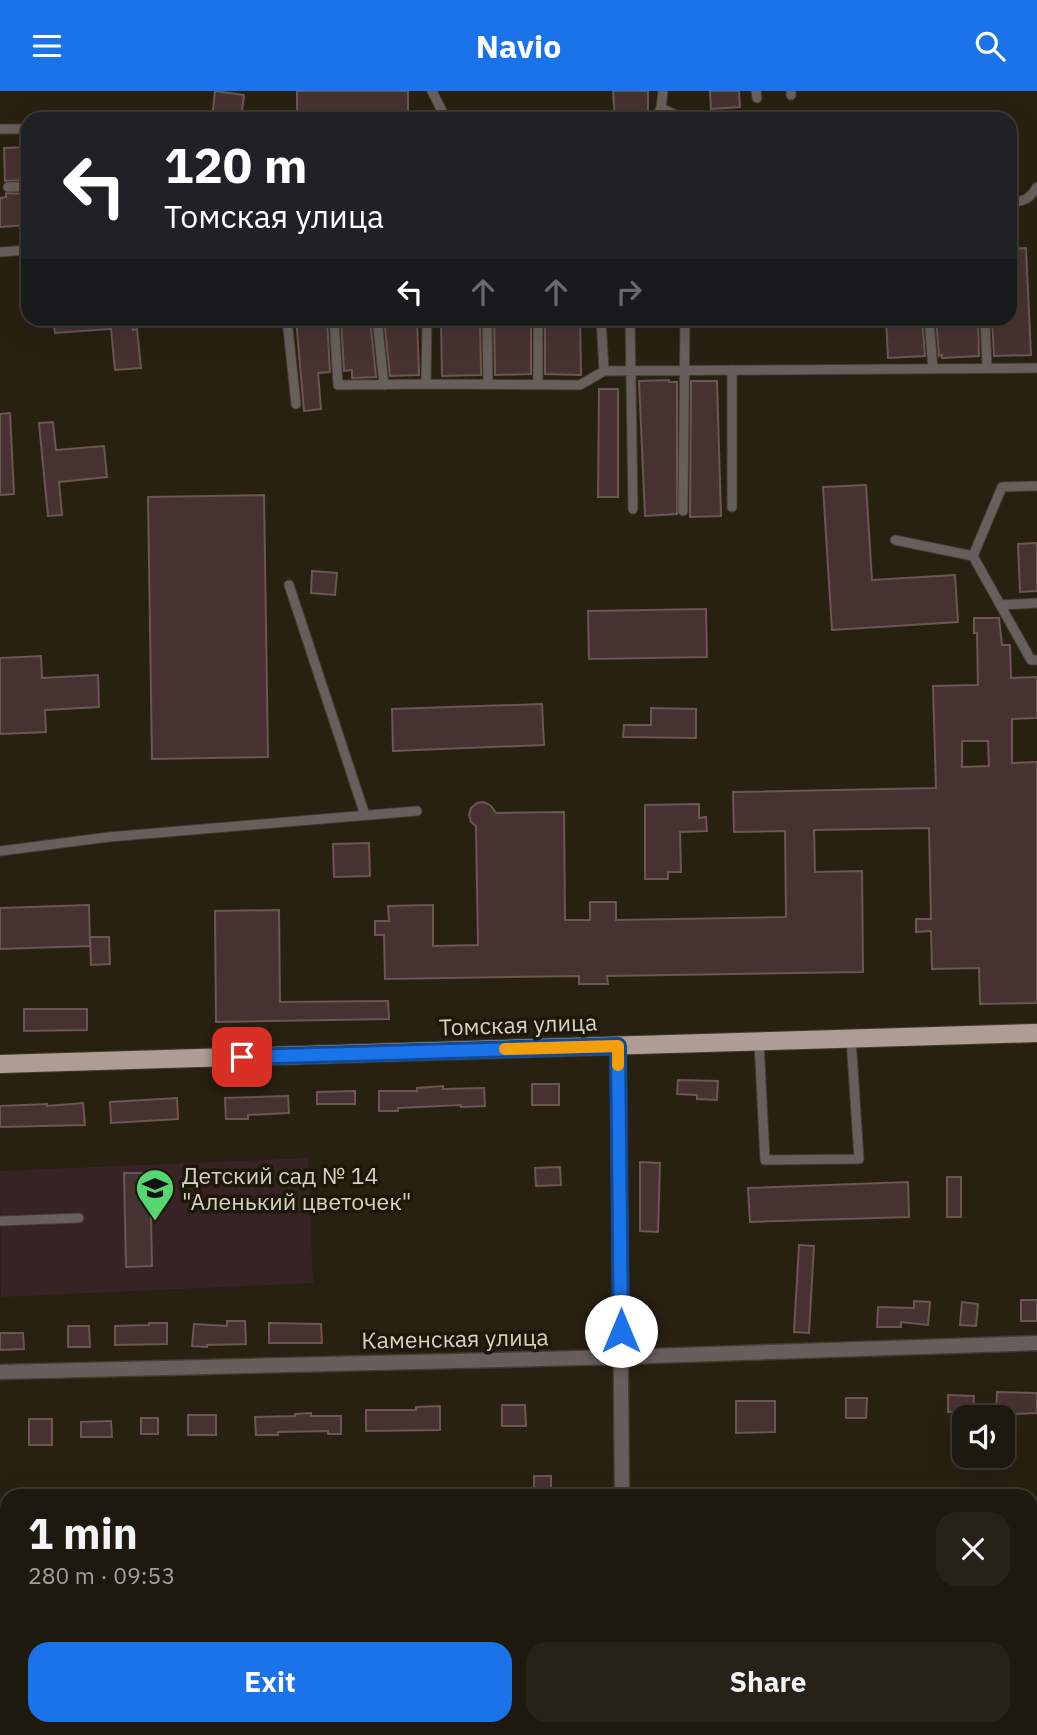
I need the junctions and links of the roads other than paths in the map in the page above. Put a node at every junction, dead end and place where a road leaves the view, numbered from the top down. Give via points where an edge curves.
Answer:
1 (432, 91) edge
2 (663, 91) edge
3 (661, 108) junction
4 (442, 112) edge
5 (659, 112) edge
6 (662, 112) edge
7 (670, 112) edge
8 (0, 129) edge
9 (21, 129) edge
10 (8, 187) dead end
11 (21, 187) edge
12 (1037, 187) edge
13 (1017, 202) edge
14 (21, 250) edge
15 (0, 252) edge
16 (288, 326) edge
17 (334, 326) edge
18 (378, 326) edge
19 (427, 326) edge
20 (487, 326) edge
21 (538, 326) edge
22 (601, 326) edge
23 (630, 326) edge
24 (685, 326) edge
25 (930, 326) edge
26 (985, 326) edge
27 (987, 368) junction
28 (1037, 368) edge
29 (933, 369) junction
30 (733, 370) junction
31 (604, 371) junction
32 (630, 371) junction
33 (685, 371) junction
34 (426, 384) junction
35 (488, 384) junction
36 (538, 384) junction
37 (384, 385) junction
38 (296, 404) dead end
39 (1037, 486) edge
40 (732, 507) dead end
41 (632, 509) dead end
42 (683, 512) dead end
43 (895, 540) dead end
44 (973, 556) junction
45 (289, 585) dead end
46 (1037, 603) edge
47 (1000, 605) junction
48 (1037, 660) edge
49 (416, 810) dead end
50 (365, 815) junction
51 (0, 851) edge
52 (1037, 1033) edge
53 (852, 1038) junction
54 (759, 1041) junction
55 (618, 1046) junction
56 (0, 1064) edge
57 (79, 1219) dead end
58 (0, 1221) edge
59 (1037, 1343) edge
60 (621, 1357) junction
61 (0, 1371) edge
62 (622, 1489) edge

1 - 4 lane
2 - 3 lane
3 - 5 lane
3 - 6 lane
3 - 7 lane
8 - 9 lane
10 - 11 lane
12 - 13 lane via 1032,196
14 - 15 lane
16 - 38 lane
17 - 37 lane via 338,385
18 - 37 lane
19 - 34 lane
20 - 35 lane
21 - 36 lane
22 - 31 lane
23 - 32 lane
24 - 33 lane
25 - 29 lane
26 - 27 lane
27 - 28 lane
27 - 29 lane
29 - 30 lane
30 - 33 lane
30 - 40 lane
31 - 32 lane
31 - 36 lane via 580,385
32 - 33 lane
32 - 41 lane
33 - 42 lane
34 - 35 lane
34 - 37 lane
35 - 36 lane
39 - 44 lane via 1002,487
43 - 44 lane
44 - 47 lane
45 - 50 lane
46 - 47 lane
47 - 48 lane via 1031,660
49 - 50 lane
50 - 51 lane
52 - 53 main road, Томская улица
53 - 54 main road, Томская улица
53 - 54 lane via 859,1159 765,1160
54 - 55 main road, Томская улица
55 - 56 main road, Томская улица
55 - 60 street
57 - 58 lane
59 - 60 street, Каменская улица
60 - 61 street, Каменская улица
60 - 62 street

